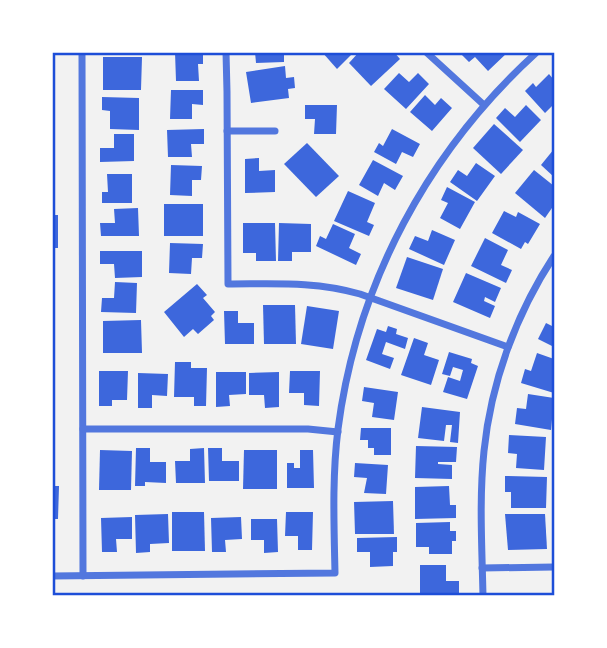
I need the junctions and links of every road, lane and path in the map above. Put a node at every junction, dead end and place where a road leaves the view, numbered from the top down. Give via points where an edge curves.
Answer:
1 (82, 52) edge
2 (226, 52) edge
3 (426, 52) edge
4 (537, 52) edge
5 (484, 105) junction
6 (227, 131) junction
7 (275, 131) dead end
8 (555, 256) edge
9 (369, 297) junction
10 (508, 348) junction
11 (83, 429) junction
12 (338, 432) junction
13 (555, 567) edge
14 (482, 568) junction
15 (52, 576) edge
16 (83, 576) junction
17 (483, 596) edge

1 - 11 street
2 - 6 street
3 - 5 street
4 - 5 street
5 - 9 street via 410,209
6 - 7 street
6 - 9 street via 228,284 311,284
8 - 10 street
9 - 10 street
9 - 12 street via 351,356
10 - 14 street via 484,451
11 - 12 street
11 - 16 street
12 - 16 street via 335,573
13 - 14 street
14 - 17 street
15 - 16 street

